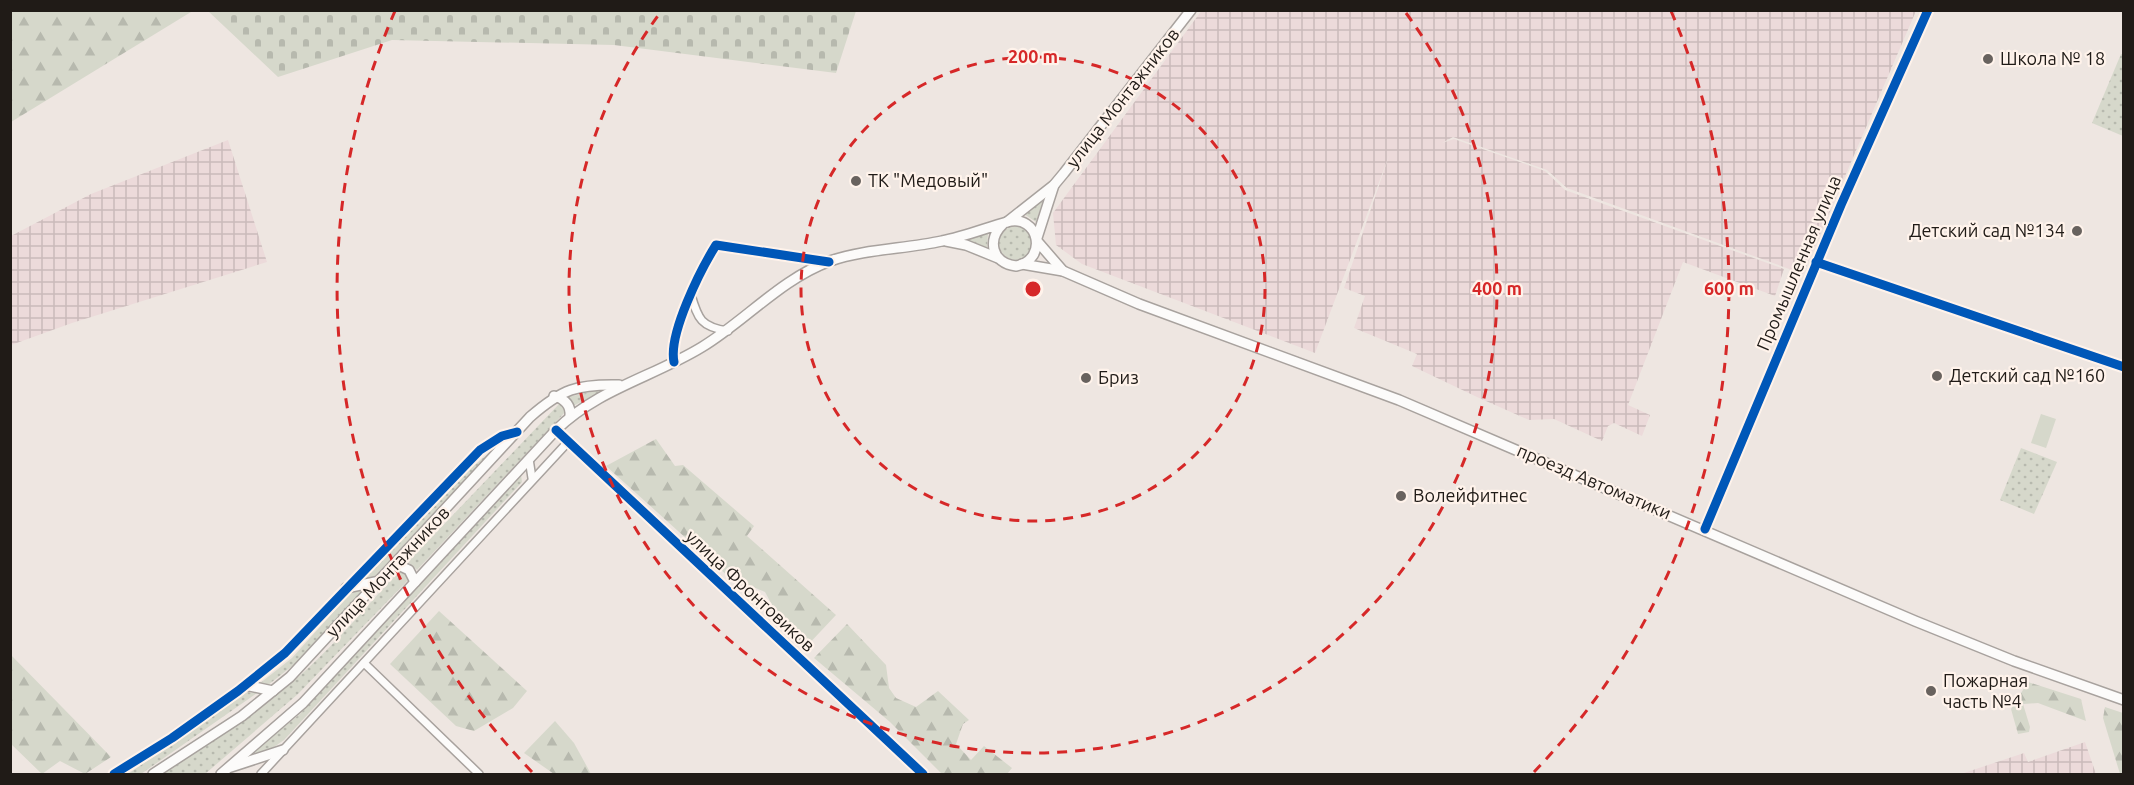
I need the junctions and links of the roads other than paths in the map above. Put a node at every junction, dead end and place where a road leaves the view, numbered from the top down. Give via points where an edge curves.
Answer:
1 (1191, 10) edge
2 (1928, 10) edge
3 (1054, 185) junction
4 (1005, 223) junction
5 (1037, 239) junction
6 (944, 241) junction
7 (998, 258) junction
8 (829, 262) junction
9 (1816, 262) junction
10 (1022, 264) junction
11 (1063, 271) junction
12 (691, 295) junction
13 (728, 331) junction
14 (674, 362) junction
15 (2124, 367) edge
16 (621, 385) junction
17 (554, 396) junction
18 (570, 416) junction
19 (556, 430) junction
20 (517, 432) junction
21 (568, 441) junction
22 (529, 459) junction
23 (532, 478) junction
24 (1705, 529) junction
25 (396, 564) junction
26 (380, 581) junction
27 (415, 582) junction
28 (346, 588) junction
29 (364, 663) junction
30 (246, 685) junction
31 (273, 691) junction
32 (2124, 700) edge
33 (283, 750) junction
34 (229, 767) junction
35 (114, 774) edge
36 (153, 774) edge
37 (221, 774) edge
38 (261, 774) edge
39 (479, 774) edge
40 (923, 774) edge

1 - 3 main road, улица Монтажников
2 - 9 street, Промышленная улица
3 - 4 main road, улица Монтажников
3 - 5 main road, улица Монтажников
4 - 5 main road via 1022,222 1034,231
4 - 6 main road, улица Монтажников
4 - 7 main road via 992,240
5 - 10 main road via 1034,255
5 - 11 main road, проезд Автоматики
6 - 7 main road, улица Монтажников
6 - 8 main road, улица Монтажников
7 - 10 main road via 1009,265
8 - 12 street via 716,245
8 - 13 main road, улица Монтажников via 789,283
9 - 15 street
9 - 24 street, Промышленная улица
10 - 11 main road, проезд Автоматики
11 - 24 main road, проезд Автоматики via 1138,304 1454,422
12 - 13 street via 699,319 712,328
12 - 14 street via 672,346
13 - 14 main road, улица Монтажников
14 - 16 main road, улица Монтажников
16 - 17 main road, улица Монтажников via 578,386
16 - 18 main road, улица Монтажников
17 - 18 main road via 567,404
17 - 20 main road, улица Монтажников
18 - 19 main road, улица Монтажников
19 - 21 street, улица Фронтовиков
19 - 22 main road, улица Монтажников
20 - 25 main road, улица Монтажников
20 - 28 street via 480,450
21 - 23 street
21 - 40 street, улица Фронтовиков
22 - 23 street
22 - 27 main road, улица Монтажников
23 - 29 street
24 - 32 main road, проезд Автоматики via 1937,630
25 - 26 main road, улица Монтажников
25 - 27 main road via 409,570
26 - 28 main road
26 - 31 main road, улица Монтажников
27 - 34 main road, улица Монтажников via 303,703
28 - 30 street via 285,653
29 - 33 street
29 - 39 street
30 - 31 main road
30 - 35 street
31 - 36 main road, улица Монтажников
33 - 34 main road
33 - 38 street
34 - 37 main road, улица Монтажников

